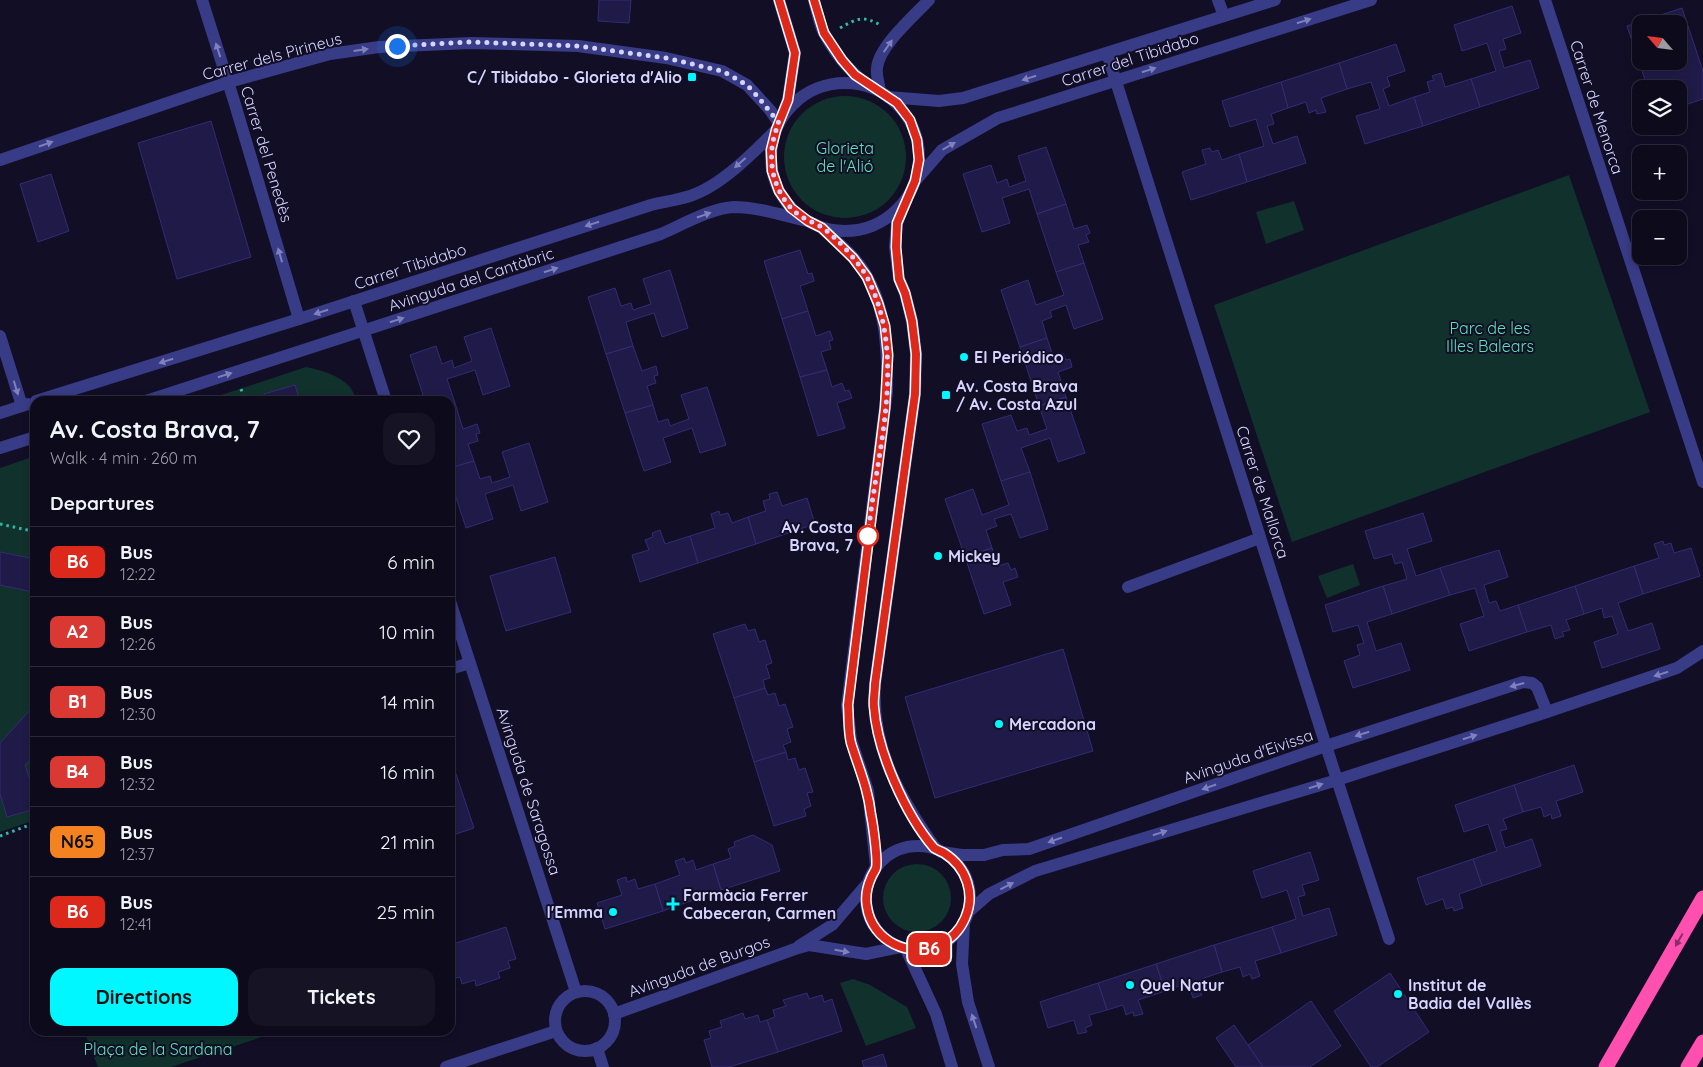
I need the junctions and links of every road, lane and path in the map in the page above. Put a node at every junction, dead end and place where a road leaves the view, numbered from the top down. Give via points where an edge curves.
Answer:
1 (202, 0) edge
2 (779, 0) edge
3 (814, 0) edge
4 (929, 0) edge
5 (1218, 0) edge
6 (1275, 0) edge
7 (1372, 0) edge
8 (1545, 0) edge
9 (1224, 16) junction
10 (838, 28) dead end
11 (887, 28) dead end
12 (1108, 53) junction
13 (1115, 81) junction
14 (228, 82) junction
15 (880, 91) junction
16 (779, 124) junction
17 (0, 160) edge
18 (915, 181) junction
19 (907, 198) junction
20 (808, 221) junction
21 (822, 228) junction
22 (354, 301) junction
23 (299, 319) junction
24 (364, 331) junction
25 (0, 336) edge
26 (240, 389) dead end
27 (52, 396) edge
28 (162, 396) edge
29 (243, 396) edge
30 (384, 396) edge
31 (30, 403) edge
32 (22, 406) junction
33 (0, 413) edge
34 (30, 439) edge
35 (0, 448) edge
36 (1703, 482) edge
37 (0, 524) edge
38 (30, 531) edge
39 (1260, 538) junction
40 (1128, 587) dead end
41 (455, 616) edge
42 (1703, 651) edge
43 (470, 663) junction
44 (455, 668) edge
45 (1543, 713) junction
46 (1326, 746) junction
47 (1337, 780) junction
48 (30, 826) edge
49 (0, 836) edge
50 (938, 851) junction
51 (876, 867) junction
52 (869, 882) junction
53 (1703, 898) edge
54 (966, 917) junction
55 (1389, 939) dead end
56 (794, 948) junction
57 (903, 948) junction
58 (576, 992) junction
59 (614, 1014) junction
60 (556, 1031) junction
61 (1703, 1042) edge
62 (597, 1048) junction
63 (446, 1067) edge
64 (603, 1067) edge
65 (952, 1067) edge
66 (989, 1067) edge
67 (1606, 1067) edge
68 (1688, 1067) edge

14 -> 1 street, Carrer del Penedès
2 - 16 street via 795,53 788,100
3 - 15 street via 824,33 842,60 855,75
15 -> 4 street via 876,68 880,57 895,35
5 - 9 street
6 - 9 street, Carrer del Tibidabo
13 -> 7 street, Carrer del Tibidabo
8 - 36 street, Carrer de Menorca
9 - 12 street, Carrer del Tibidabo
10 - 11 path via 863,18
12 - 13 street, Carrer de Mallorca
12 -> 15 street, Carrer del Tibidabo via 963,98 939,100
18 -> 13 street, Carrer del Tibidabo via 942,150 998,118
13 - 39 street, Carrer de Mallorca
14 -> 16 street, Carrer dels Pirineus via 330,54 379,47 471,42 578,46 666,58 722,71 747,85
17 -> 14 street, Carrer dels Pirineus
23 -> 14 street, Carrer del Penedès
15 - 16 street via 851,82 830,84 794,102
15 - 18 street via 897,103 910,120 919,160
16 - 20 street via 771,150 772,171 779,191 791,208
16 -> 22 street, Carrer Tibidabo via 761,145 703,191
18 - 19 street
19 - 21 street via 890,216 869,227 846,231
19 - 50 street via 897,223 896,247 899,279 912,321 916,354 915,394 874,706 878,734 894,780 906,806
20 - 21 street
24 -> 20 street, Avinguda del Cantàbric via 661,234 732,207
21 - 51 street via 853,258 867,277 885,326 888,355 886,400 848,705 851,740 868,791
22 -> 23 street, Carrer Tibidabo
22 - 24 street
23 -> 27 street, Carrer Tibidabo
28 -> 24 street, Avinguda del Cantàbric
24 - 30 street
25 -> 32 street
26 - 29 path
31 - 32 street, Carrer Tibidabo
32 - 33 street, Carrer Tibidabo
34 - 35 street
37 - 38 path
39 - 40 street
39 - 46 street, Carrer de Mallorca
41 - 43 street, Avinguda de Saragossa
42 -> 45 street via 1678,668
43 - 44 street
43 - 58 street, Avinguda de Saragossa
45 -> 46 street, Avinguda d'Eivissa via 1536,687 1532,682 1523,682
47 -> 45 street
46 - 47 street, Carrer de Mallorca
46 -> 50 street, Avinguda d'Eivissa via 1029,849 984,855
54 -> 47 street via 989,894 1035,871
47 - 55 street, Carrer de Mallorca
48 - 49 path
50 - 51 street via 914,846 888,856
50 - 54 street via 958,864 963,873 969,893
51 - 52 street
52 - 56 street, Avinguda de Burgos via 832,926
52 - 57 street via 866,896 872,922 879,933
53 -> 67 highway
54 - 57 street via 950,939 940,945 918,950
66 -> 54 street via 968,1002 962,964
56 -> 57 street, Avinguda de Burgos via 809,945 866,954
56 - 59 street, Avinguda de Burgos
57 - 65 street via 936,1014
58 - 59 street via 586,990 604,997
58 - 60 street via 560,1003 556,1012
59 - 62 street via 612,1034
60 - 62 street via 561,1040 578,1050
60 - 63 street
61 - 68 highway
62 - 64 street

